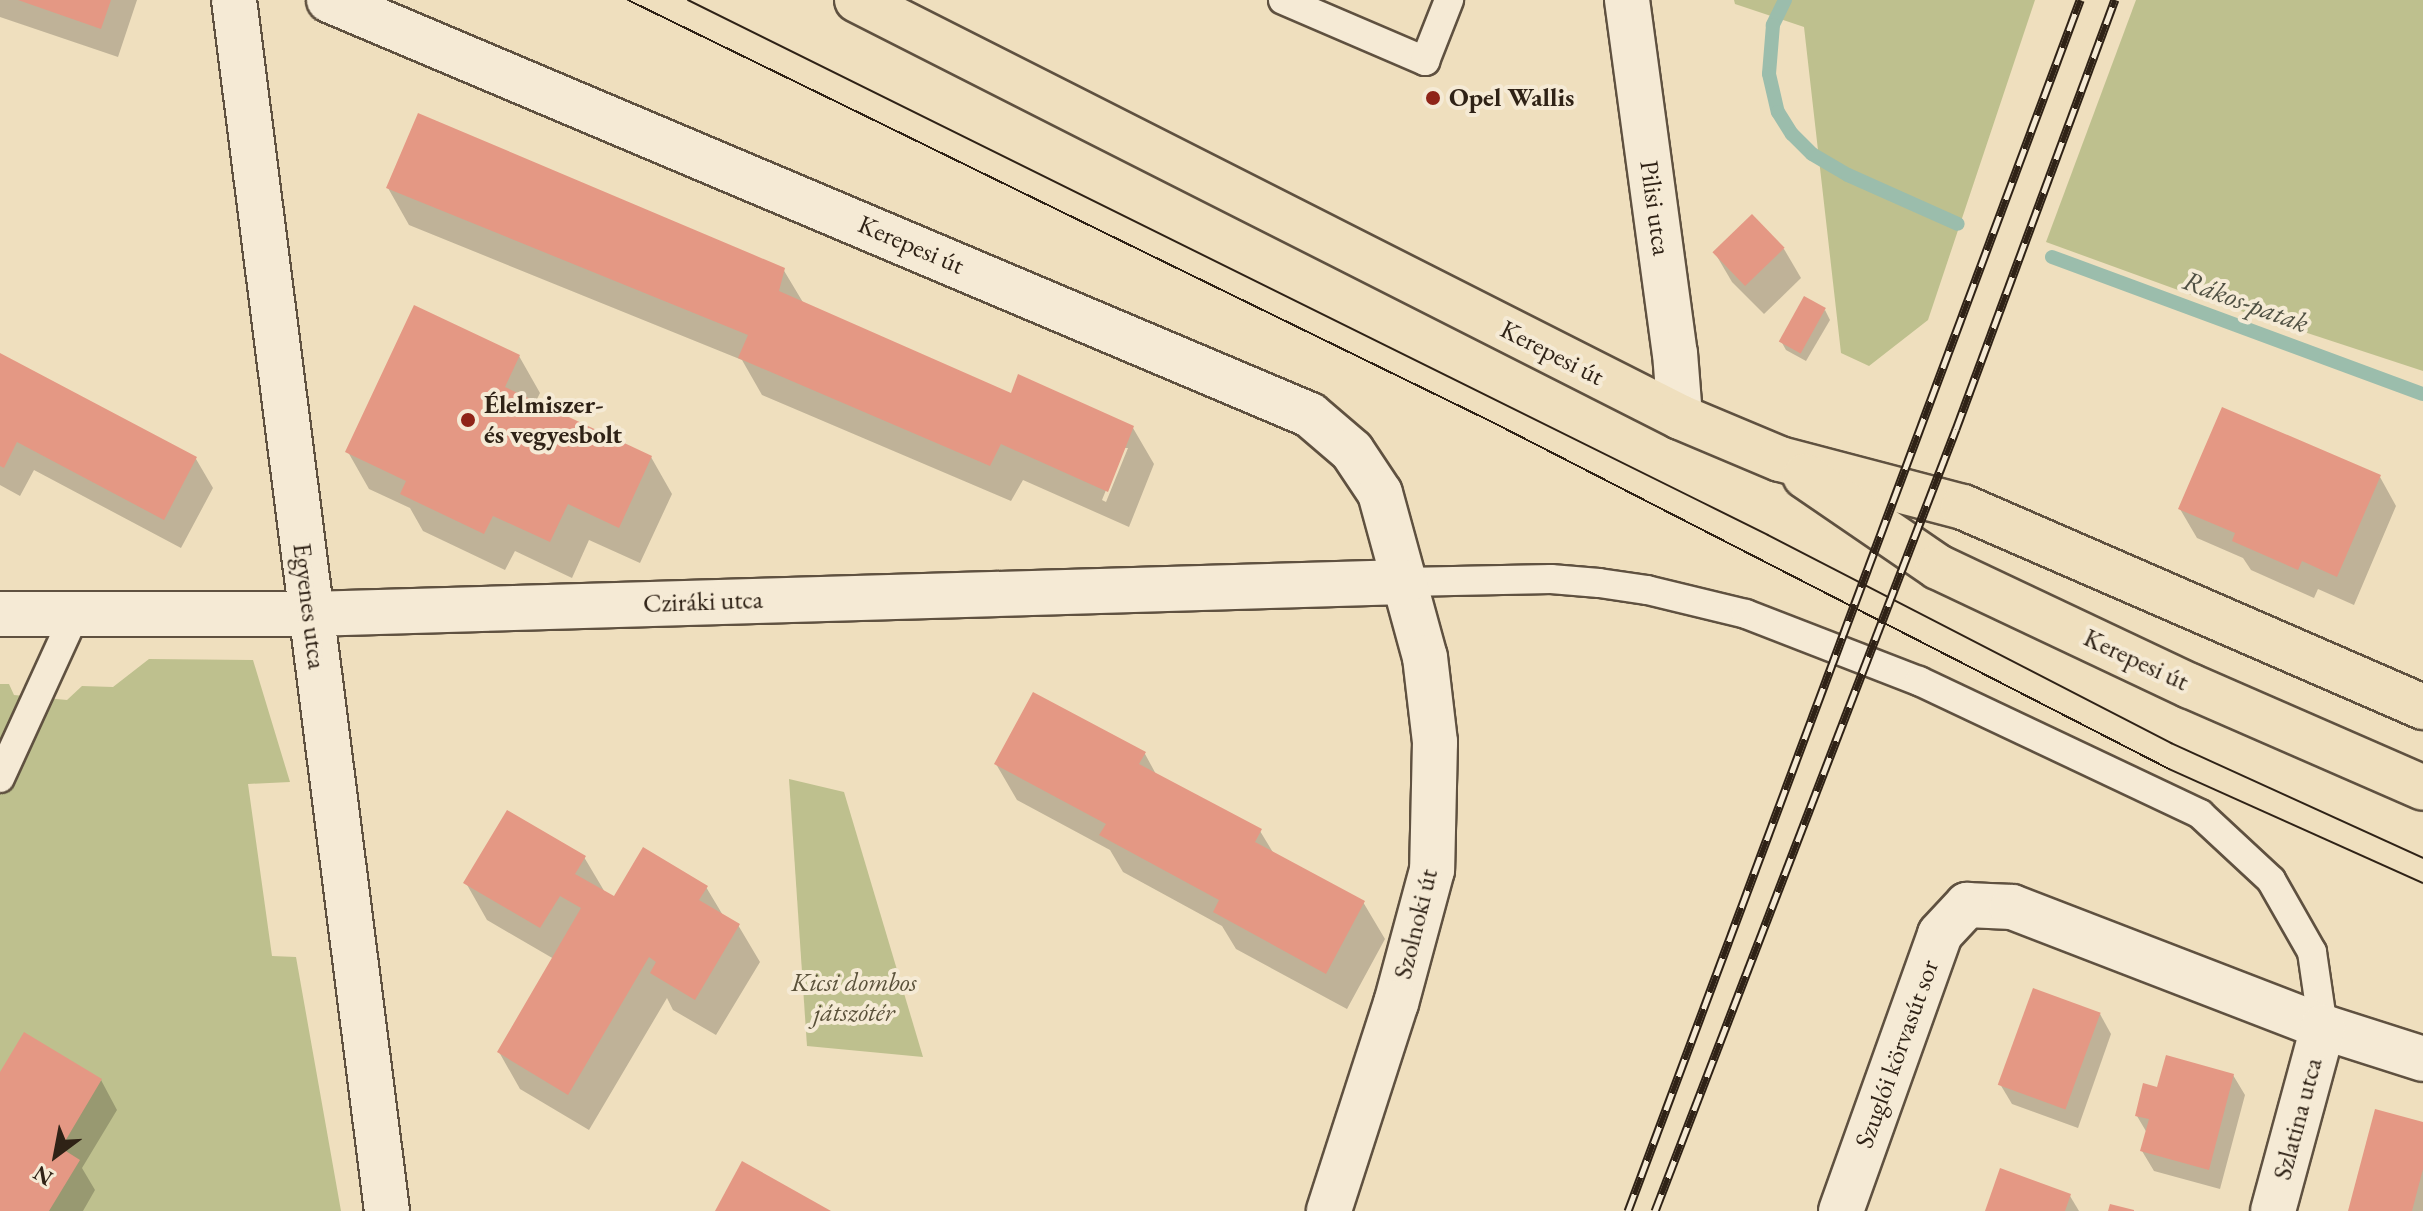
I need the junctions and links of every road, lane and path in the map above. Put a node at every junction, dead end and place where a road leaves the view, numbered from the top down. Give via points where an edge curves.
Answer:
1 (234, 0) edge
2 (329, 0) edge
3 (857, 0) edge
4 (1283, 0) edge
5 (1449, 0) edge
6 (1627, 0) edge
7 (1680, 417) junction
8 (1780, 459) junction
9 (1405, 582) junction
10 (0, 614) edge
11 (75, 614) junction
12 (310, 614) junction
13 (2423, 707) edge
14 (0, 778) edge
15 (2423, 788) edge
16 (2323, 1027) junction
17 (2423, 1059) edge
18 (387, 1211) edge
19 (1329, 1211) edge
20 (1841, 1211) edge
21 (2273, 1211) edge

1 - 12 street, Egyenes utca
2 - 9 street, Kerepesi út via 1310,415 1352,451 1380,493
3 - 7 main road, Kerepesi út
4 - 5 lane via 1425,61
6 - 7 street, Pilisi utca
7 - 8 main road, Kerepesi út
8 - 13 main road, Kerepesi út via 1963,507
8 - 15 main road, Kerepesi út via 1938,567
9 - 12 street, Cziráki utca
9 - 16 lane via 1599,583 1746,614 1919,681 2200,814 2271,880 2312,952
9 - 19 street, Szolnoki út via 1425,657 1435,742 1432,870
10 - 11 street, Cziráki utca
11 - 12 street, Cziráki utca
11 - 14 lane
12 - 18 street, Egyenes utca
16 - 17 street
16 - 20 street, Szuglói körvasút sor via 2012,907 1967,905 1940,934
16 - 21 street, Szlatina utca

